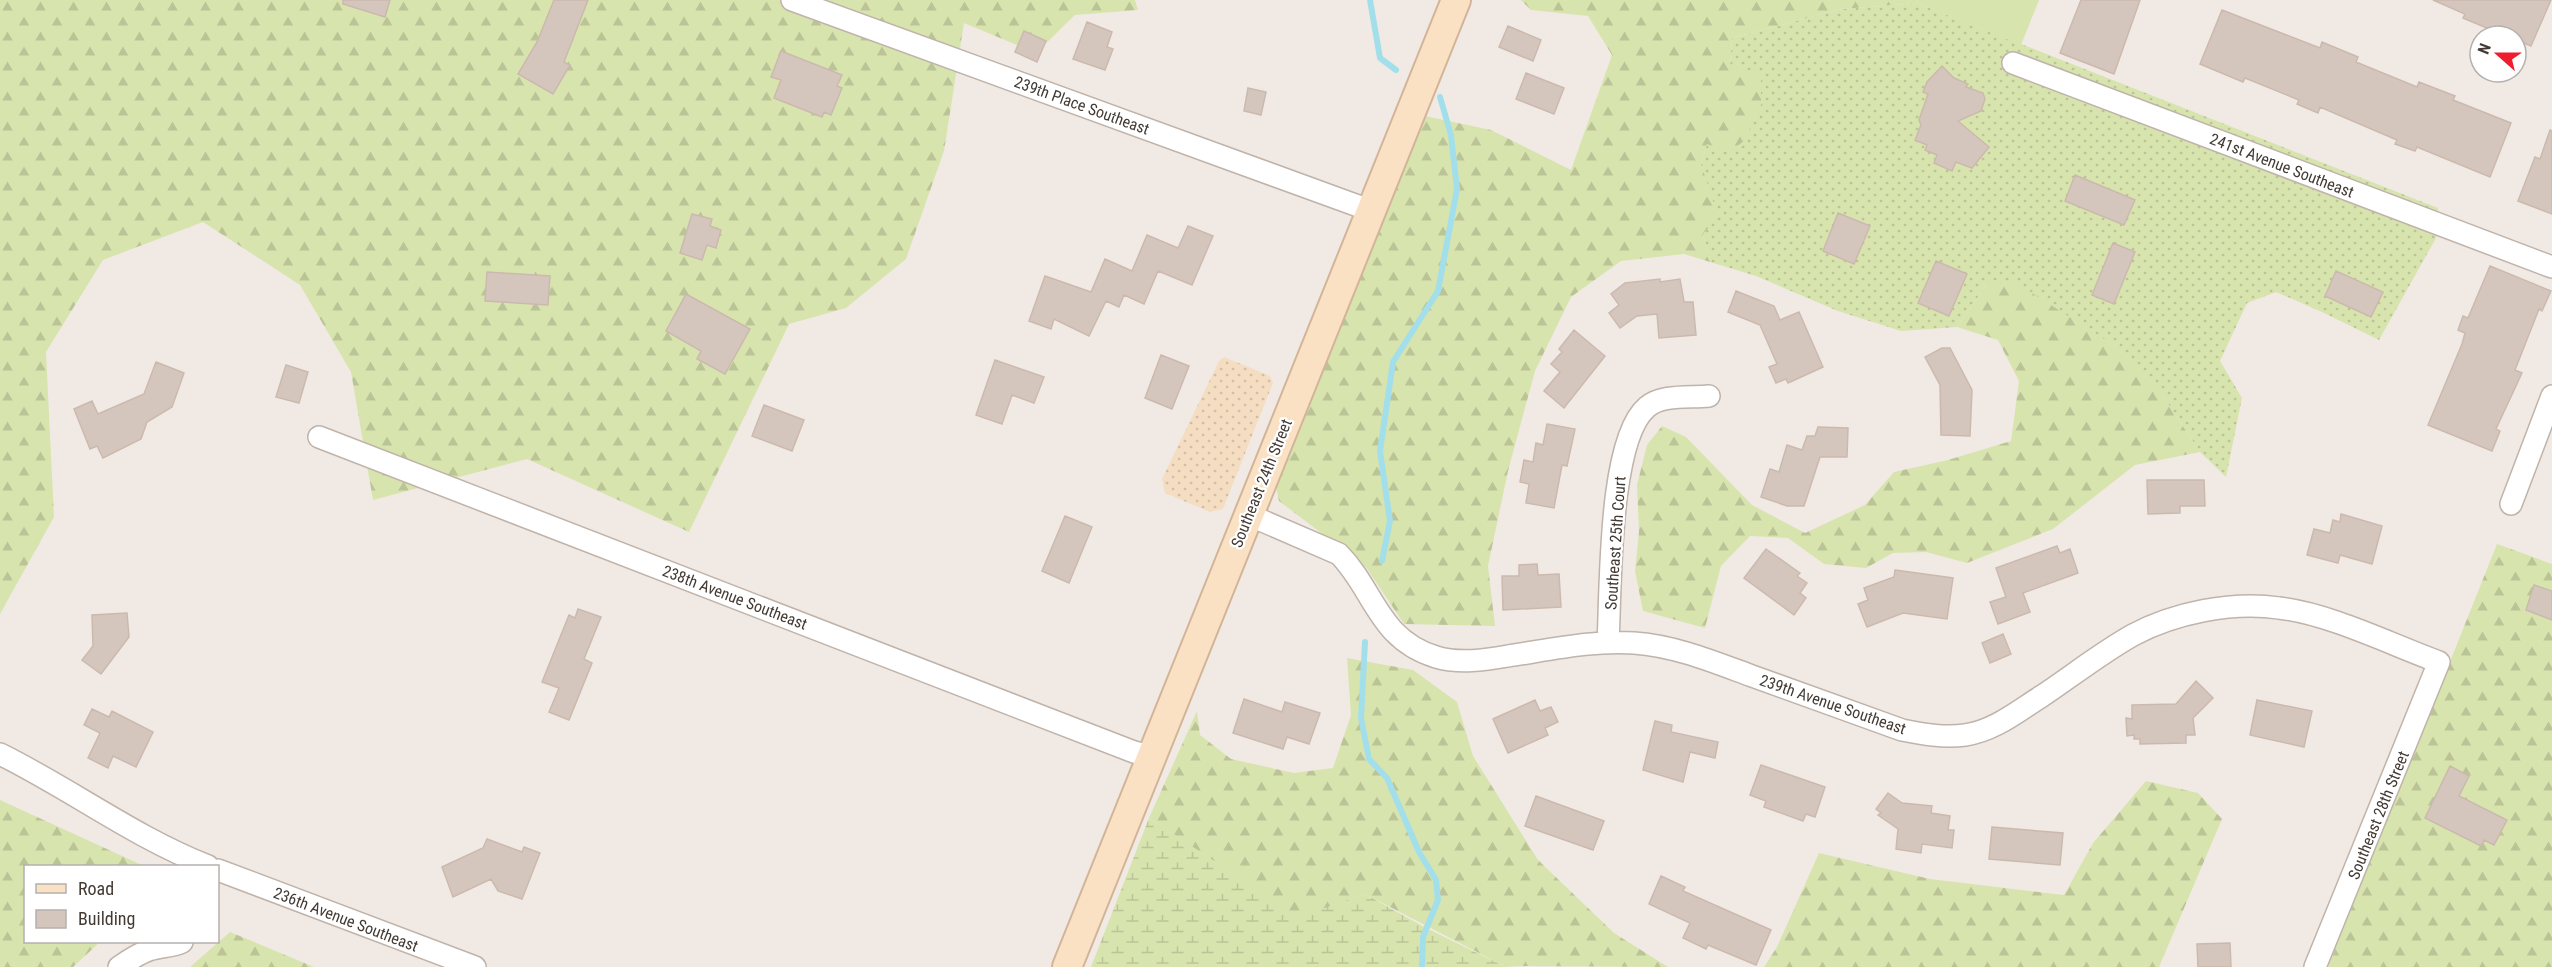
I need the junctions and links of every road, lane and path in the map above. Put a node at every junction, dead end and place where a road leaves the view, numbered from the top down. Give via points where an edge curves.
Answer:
1 (792, 0) edge
2 (1456, 0) edge
3 (2013, 63) dead end
4 (1372, 211) junction
5 (2552, 267) edge
6 (1709, 396) dead end
7 (2552, 396) edge
8 (319, 437) dead end
9 (2511, 504) dead end
10 (1249, 515) junction
11 (1608, 642) junction
12 (2439, 662) joint
13 (0, 754) edge
14 (1151, 756) junction
15 (200, 865) edge
16 (219, 874) edge
17 (179, 943) edge
18 (433, 960) edge
19 (119, 967) edge
20 (475, 967) edge
21 (1067, 967) edge
22 (2315, 967) edge

1 - 4 street, 239th Place Southeast
2 - 4 street, Southeast 24th Street
3 - 5 street, 241st Avenue Southeast
4 - 10 street, Southeast 24th Street
6 - 11 street, Southeast 25th Court via 1655,403 1635,421 1628,436 1616,492
7 - 9 street
8 - 14 street, 238th Avenue Southeast
10 - 11 street, 239th Avenue Southeast via 1339,554 1395,634 1436,657 1483,660
10 - 14 street, Southeast 24th Street
11 - 12 street, 239th Avenue Southeast via 1677,650 1902,730 1934,735 1966,735 1996,726 2133,635 2204,612 2279,608 2319,617
12 - 22 street, Southeast 28th Street
13 - 15 street, 236th Avenue Southeast
14 - 21 street, Southeast 24th Street
16 - 18 street, 236th Avenue Southeast
17 - 19 street via 151,949
18 - 20 street, 236th Avenue Southeast

